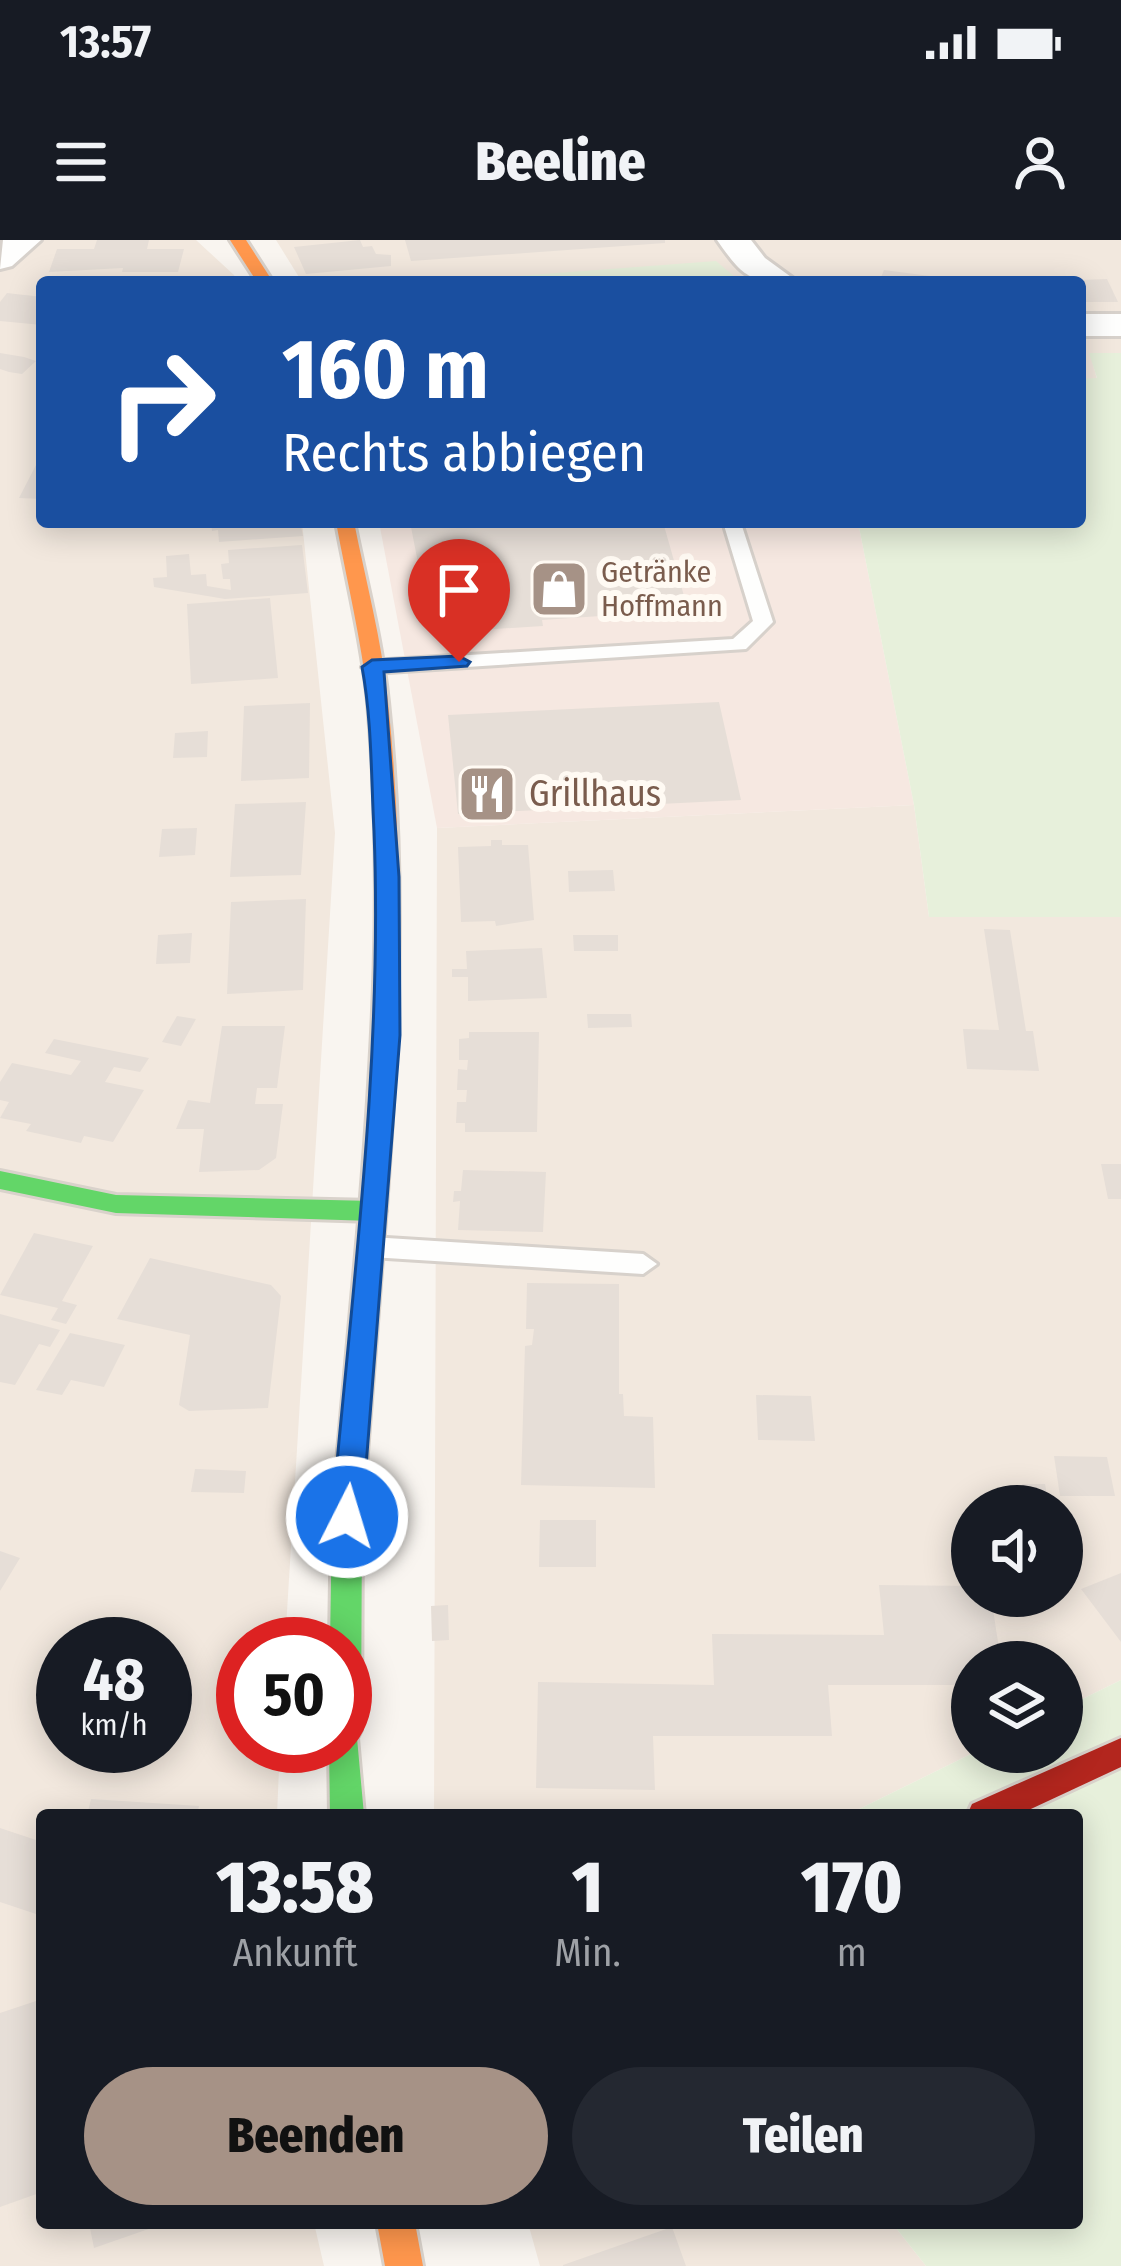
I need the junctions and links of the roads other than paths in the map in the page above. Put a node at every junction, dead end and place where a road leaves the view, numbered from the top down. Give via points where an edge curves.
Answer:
1 (24, 240) edge
2 (238, 240) edge
3 (734, 240) edge
4 (0, 260) edge
5 (261, 276) edge
6 (771, 276) edge
7 (1086, 325) edge
8 (1121, 326) edge
9 (346, 528) edge
10 (734, 528) edge
11 (372, 667) junction
12 (0, 1180) edge
13 (373, 1211) junction
14 (371, 1246) junction
15 (644, 1264) dead end
16 (346, 1617) edge
17 (1121, 1752) edge
18 (346, 1773) edge
19 (347, 1809) edge
20 (997, 1809) edge
21 (397, 2229) edge
22 (404, 2266) edge

1 - 4 street
2 - 5 main road
3 - 6 street
7 - 8 street
9 - 11 main road
10 - 11 lane via 763,622 739,644
11 - 13 main road via 388,990
12 - 13 main road via 116,1204
13 - 14 main road
14 - 15 lane
14 - 16 main road
17 - 20 main road
18 - 19 main road
21 - 22 main road

